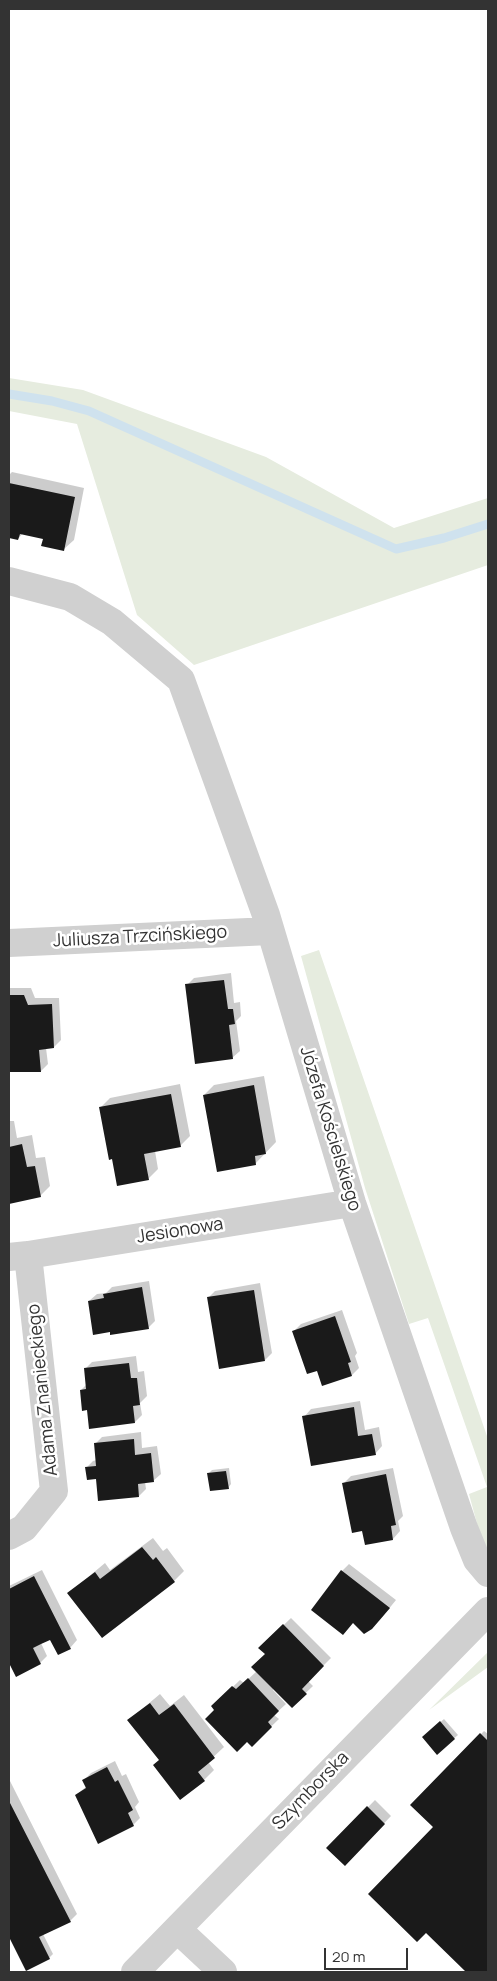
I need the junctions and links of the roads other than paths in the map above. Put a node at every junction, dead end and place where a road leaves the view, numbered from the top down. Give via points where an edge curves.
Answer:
1 (9, 581) edge
2 (270, 931) junction
3 (9, 943) edge
4 (352, 1203) junction
5 (18, 1256) edge
6 (9, 1536) edge
7 (488, 1573) edge
8 (488, 1611) edge
9 (176, 1928) junction
10 (135, 1972) edge
11 (223, 1972) edge

1 - 2 street, Józefa Kościelskiego via 70,597 112,622 182,680
2 - 3 street, Juliusza Trzcińskiego
2 - 4 street, Józefa Kościelskiego
4 - 5 street, Jesionowa
4 - 7 street, Józefa Kościelskiego via 464,1528 477,1560
5 - 6 street, Adama Znanieckiego via 54,1491 24,1528
8 - 9 street, Szymborska
9 - 10 street, Szymborska
9 - 11 street

